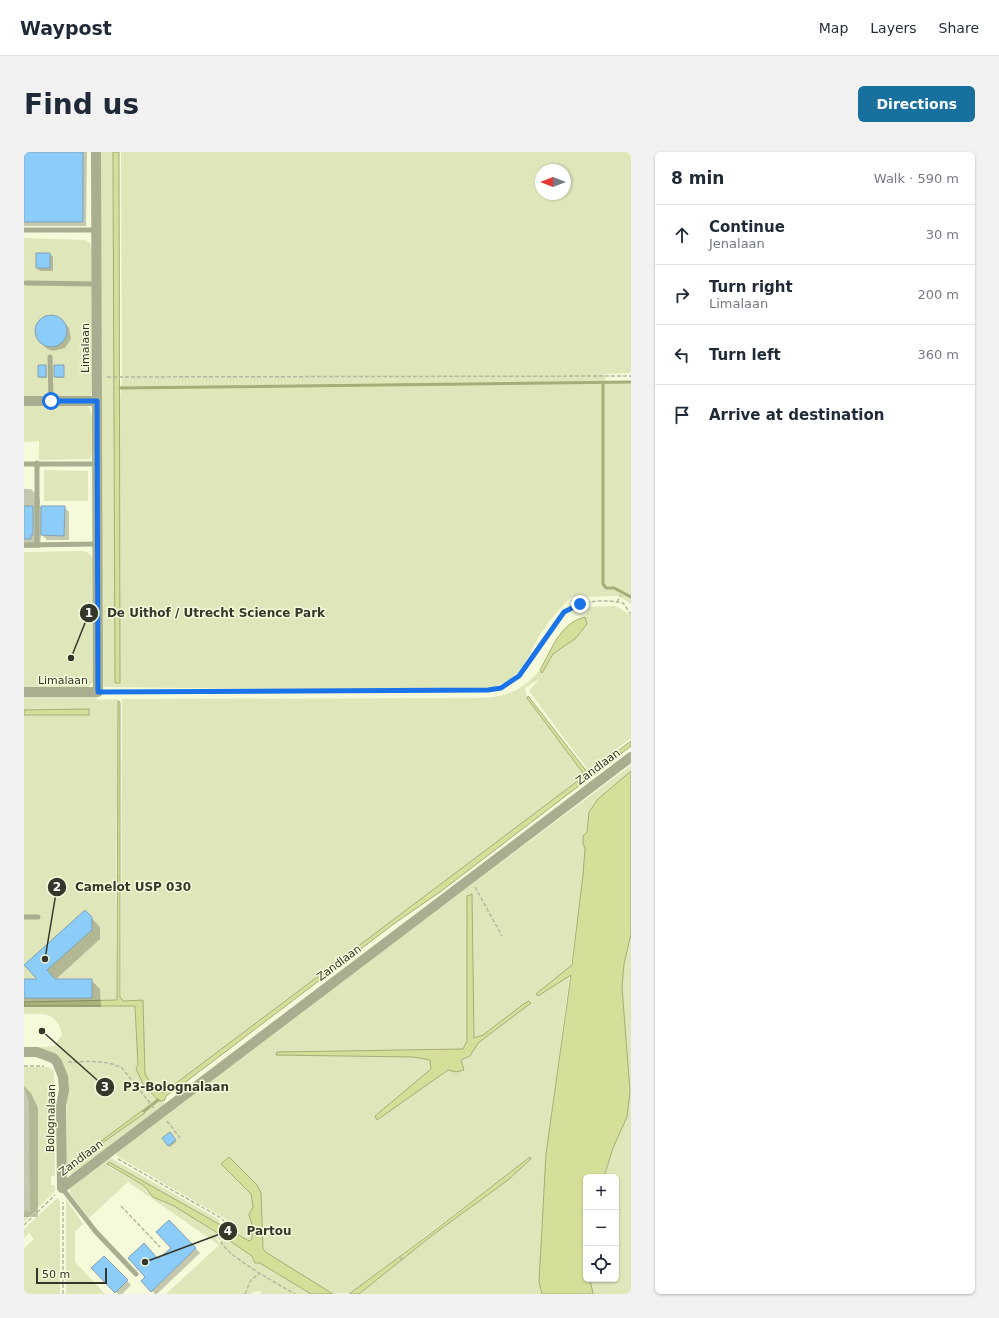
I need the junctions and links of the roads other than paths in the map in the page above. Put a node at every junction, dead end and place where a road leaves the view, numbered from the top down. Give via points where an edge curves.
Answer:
1 (96, 152) edge
2 (24, 230) edge
3 (96, 230) junction
4 (26, 283) dead end
5 (96, 284) junction
6 (50, 358) dead end
7 (24, 401) edge
8 (51, 401) junction
9 (97, 401) junction
10 (24, 464) edge
11 (37, 464) junction
12 (97, 464) junction
13 (98, 544) junction
14 (24, 545) edge
15 (37, 545) junction
16 (24, 692) edge
17 (631, 757) edge
18 (24, 917) edge
19 (38, 917) dead end
20 (24, 1052) edge
21 (62, 1188) junction
22 (136, 1274) dead end

1 - 3 street, Limalaan
2 - 3 lane
3 - 5 street, Limalaan
4 - 5 lane
5 - 9 street, Limalaan
6 - 8 lane
7 - 8 street
8 - 9 street
9 - 12 street, Limalaan
10 - 11 lane
11 - 12 lane
11 - 15 lane
12 - 13 street, Limalaan
13 - 15 lane
13 - 16 street, Limalaan via 98,692
14 - 15 lane
17 - 21 street, Zandlaan
18 - 19 lane
20 - 21 street, Bolognalaan via 44,1054 57,1062 63,1077
21 - 22 lane via 96,1232

